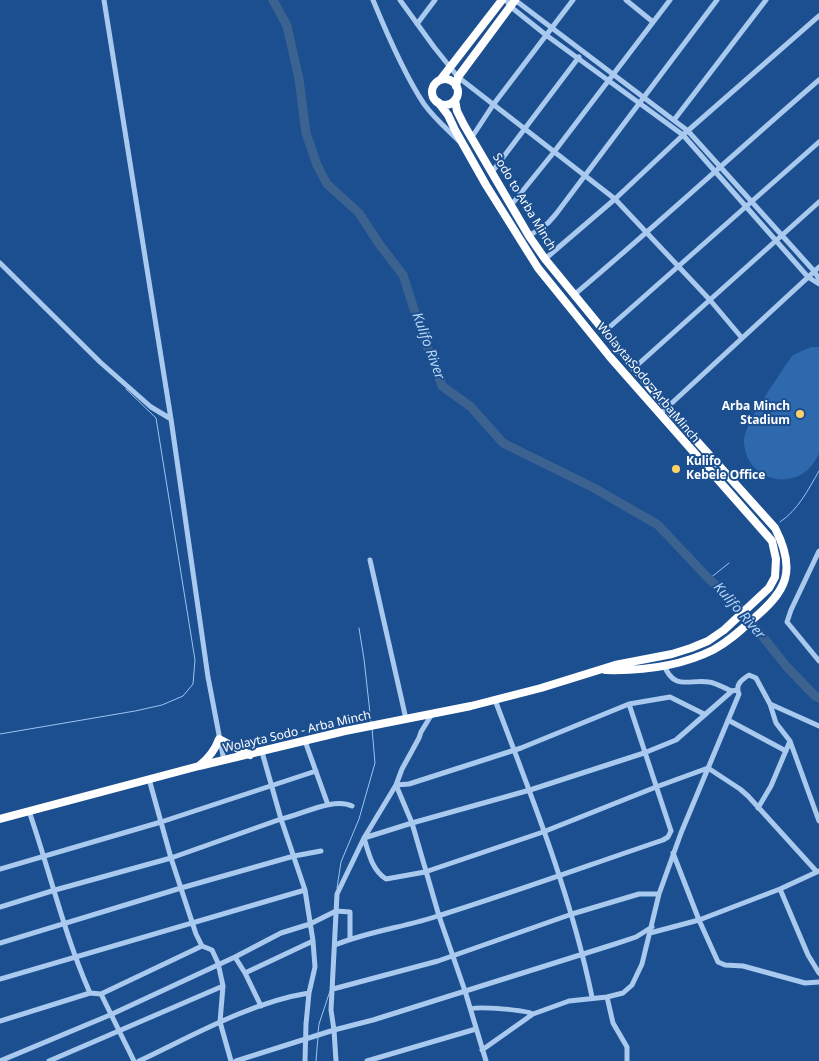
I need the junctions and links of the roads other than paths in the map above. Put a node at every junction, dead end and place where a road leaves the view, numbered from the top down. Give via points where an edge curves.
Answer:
1 (104, 0) edge
2 (373, 0) edge
3 (400, 0) edge
4 (435, 0) edge
5 (573, 0) edge
6 (626, 0) edge
7 (670, 0) edge
8 (717, 0) edge
9 (766, 0) edge
10 (511, 1) edge
11 (819, 16) edge
12 (653, 22) junction
13 (417, 24) junction
14 (552, 29) junction
15 (546, 35) junction
16 (583, 53) junction
17 (578, 59) junction
18 (450, 69) junction
19 (613, 75) junction
20 (458, 77) junction
21 (441, 79) junction
22 (819, 80) edge
23 (608, 81) junction
24 (456, 86) junction
25 (643, 97) junction
26 (455, 100) junction
27 (438, 102) junction
28 (638, 103) junction
29 (493, 105) junction
30 (674, 120) junction
31 (524, 129) junction
32 (688, 132) junction
33 (683, 135) junction
34 (472, 137) junction
35 (819, 142) edge
36 (463, 145) junction
37 (554, 152) junction
38 (720, 166) junction
39 (715, 171) junction
40 (492, 172) junction
41 (586, 175) junction
42 (615, 198) junction
43 (751, 201) junction
44 (819, 202) edge
45 (512, 204) junction
46 (746, 206) junction
47 (527, 233) junction
48 (648, 233) junction
49 (517, 235) junction
50 (781, 235) junction
51 (776, 240) junction
52 (545, 259) junction
53 (0, 262) edge
54 (678, 266) junction
55 (817, 269) edge
56 (808, 277) junction
57 (819, 279) edge
58 (819, 284) edge
59 (574, 295) junction
60 (710, 300) junction
61 (604, 333) junction
62 (742, 338) junction
63 (634, 368) junction
64 (668, 409) junction
65 (660, 414) junction
66 (170, 418) junction
67 (718, 466) junction
68 (710, 473) junction
69 (819, 550) edge
70 (370, 560) dead end
71 (731, 638) joint
72 (819, 661) edge
73 (664, 665) junction
74 (601, 670) junction
75 (735, 691) junction
76 (495, 700) junction
77 (629, 704) junction
78 (770, 704) junction
79 (432, 714) junction
80 (704, 714) junction
81 (406, 719) junction
82 (728, 720) junction
83 (819, 726) edge
84 (219, 739) junction
85 (305, 741) junction
86 (790, 741) junction
87 (514, 749) junction
88 (786, 751) junction
89 (262, 752) junction
90 (644, 753) junction
91 (250, 755) junction
92 (224, 761) junction
93 (198, 766) junction
94 (708, 768) junction
95 (316, 771) junction
96 (149, 779) junction
97 (396, 785) junction
98 (272, 786) junction
99 (656, 787) junction
100 (530, 790) junction
101 (328, 805) junction
102 (352, 806) dead end
103 (758, 808) junction
104 (30, 811) junction
105 (281, 818) junction
106 (0, 819) edge
107 (819, 821) edge
108 (161, 822) junction
109 (412, 823) junction
110 (671, 831) junction
111 (543, 832) junction
112 (680, 833) junction
113 (364, 838) junction
114 (322, 851) dead end
115 (673, 853) junction
116 (45, 856) junction
117 (294, 856) junction
118 (171, 858) junction
119 (0, 869) edge
120 (425, 872) junction
121 (818, 872) edge
122 (558, 876) junction
123 (181, 888) junction
124 (780, 889) junction
125 (55, 890) junction
126 (306, 890) junction
127 (659, 894) junction
128 (0, 907) edge
129 (336, 911) junction
130 (572, 914) junction
131 (439, 916) junction
132 (699, 920) junction
133 (192, 923) junction
134 (64, 924) junction
135 (310, 924) junction
136 (651, 930) junction
137 (350, 939) junction
138 (313, 941) junction
139 (0, 943) edge
140 (334, 945) junction
141 (202, 946) junction
142 (583, 954) junction
143 (454, 956) junction
144 (76, 957) junction
145 (235, 957) junction
146 (218, 964) junction
147 (245, 973) junction
148 (819, 973) edge
149 (0, 979) edge
150 (819, 982) edge
151 (223, 986) junction
152 (333, 989) junction
153 (465, 990) junction
154 (90, 993) junction
155 (309, 993) junction
156 (101, 994) junction
157 (592, 997) junction
158 (607, 997) junction
159 (261, 1006) junction
160 (471, 1009) junction
161 (533, 1014) junction
162 (110, 1015) junction
163 (0, 1021) edge
164 (220, 1022) junction
165 (476, 1029) junction
166 (118, 1030) junction
167 (334, 1030) junction
168 (309, 1039) junction
169 (482, 1050) junction
170 (133, 1059) edge
171 (486, 1060) edge
172 (0, 1061) edge
173 (49, 1061) edge
174 (126, 1061) edge
175 (140, 1061) edge
176 (231, 1061) edge
177 (236, 1061) edge
178 (305, 1061) edge
179 (336, 1061) edge
180 (367, 1061) edge
181 (479, 1061) edge
182 (627, 1061) edge

1 - 66 street
2 - 36 street via 424,104
3 - 13 street
4 - 13 street
5 - 14 street
6 - 12 street
7 - 12 street
8 - 25 street
9 - 30 street
10 - 14 street
10 - 15 street
10 - 18 highway
10 - 20 highway
11 - 32 street
12 - 19 street
13 - 18 street
14 - 15 street
14 - 16 street
15 - 17 street
15 - 29 street
16 - 17 street
16 - 19 street
17 - 23 street
17 - 31 street
18 - 20 street
18 - 21 highway
19 - 23 street
19 - 25 street
20 - 24 highway
20 - 29 street
21 - 24 highway via 450,80
21 - 27 highway via 432,90 433,98
22 - 38 street
23 - 28 street
23 - 37 street
24 - 26 highway
25 - 28 street
25 - 30 street
26 - 27 highway via 447,104
26 - 34 highway, Sodo to Arba Minch via 457,111
27 - 36 highway, Wolayta Sodo - Arba Minch
28 - 33 street
28 - 41 street
29 - 31 street
29 - 34 street
30 - 32 street
31 - 37 street
31 - 40 street
32 - 33 street
32 - 38 street
33 - 39 street
33 - 42 street
34 - 40 highway, Sodo to Arba Minch
35 - 43 street
36 - 49 highway, Wolayta Sodo - Arba Minch
37 - 41 street
37 - 45 street
38 - 39 street
38 - 43 street
39 - 46 street
39 - 48 street
40 - 45 highway, Sodo to Arba Minch
41 - 42 street
41 - 47 street via 548,223
42 - 48 street
42 - 52 street
43 - 46 street
43 - 50 street
44 - 50 street
45 - 47 highway, Sodo to Arba Minch
46 - 51 street
46 - 54 street
47 - 49 highway
47 - 52 highway, Sodo to Arba Minch
48 - 54 street
48 - 59 street
49 - 65 highway, Wolayta Sodo - Arba Minch via 538,268
50 - 51 street
50 - 55 street
51 - 56 street
51 - 60 street
52 - 59 highway, Sodo to Arba Minch
53 - 66 street via 100,362 151,407
54 - 60 street
54 - 61 street
55 - 56 street
55 - 57 street
56 - 58 street
56 - 62 street
59 - 61 highway, Sodo to Arba Minch
60 - 62 street
60 - 63 street
61 - 63 highway, Sodo to Arba Minch
62 - 64 street
63 - 64 highway, Sodo to Arba Minch
64 - 65 street
64 - 67 highway, Sodo to Arba Minch
65 - 68 highway, Wolayta Sodo - Arba Minch
66 - 84 street
67 - 68 highway
67 - 71 highway, Sodo to Arba Minch via 775,528 785,547 786,572 779,593
68 - 74 highway, Wolayta Sodo - Arba Minch via 772,541 775,577 769,588 708,641 682,651
69 - 72 street via 787,622
70 - 81 street
71 - 73 highway, Wolayta Sodo - Arba Minch via 714,650
73 - 74 highway, Wolayta Sodo - Arba Minch
73 - 75 street via 674,680 710,682
74 - 76 highway, Wolayta Sodo - Arba Minch
75 - 78 street via 749,675 756,678
75 - 80 street
75 - 82 street via 739,694
76 - 79 highway, Wolayta Sodo - Arba Minch
76 - 87 street
77 - 80 street via 670,697
77 - 87 street
77 - 90 street
78 - 83 street
78 - 86 street via 776,723
79 - 81 highway, Wolayta Sodo - Arba Minch
79 - 97 street
80 - 90 street via 676,740
81 - 85 highway, Wolayta Sodo - Arba Minch
82 - 88 street
82 - 94 street
84 - 91 highway
84 - 92 street
84 - 93 highway via 212,755
85 - 89 highway, Wolayta Sodo - Arba Minch
85 - 95 street
86 - 88 street
86 - 107 street
87 - 97 street via 409,784
87 - 100 street
88 - 103 street
89 - 91 highway, Wolayta Sodo - Arba Minch
89 - 98 street
90 - 99 street
90 - 100 street
91 - 92 highway, Wolayta Sodo - Arba Minch
92 - 93 highway, Wolayta Sodo - Arba Minch
93 - 96 highway, Wolayta Sodo - Arba Minch
94 - 99 street
94 - 103 street via 740,789
94 - 112 street
95 - 98 street
95 - 101 street
96 - 104 highway, Wolayta Sodo - Arba Minch
96 - 108 street
97 - 109 street
97 - 113 street
98 - 105 street
98 - 108 street
99 - 110 street
99 - 111 street
100 - 109 street
100 - 111 street
101 - 102 street
101 - 105 street
103 - 121 street
104 - 106 highway, Wolayta Sodo - Arba Minch
104 - 116 street
105 - 117 street
105 - 118 street
108 - 116 street
108 - 118 street
109 - 113 street
109 - 120 street
110 - 112 street
110 - 122 street via 663,840
111 - 120 street
111 - 122 street
112 - 115 street
113 - 120 street via 378,874 386,879
113 - 129 street via 337,894
114 - 117 street
115 - 127 street
115 - 132 street
116 - 119 street
116 - 125 street
117 - 123 street
117 - 126 street
118 - 123 street
118 - 125 street
120 - 131 street
121 - 124 street
122 - 130 street
122 - 131 street
123 - 133 street
123 - 134 street
124 - 132 street
124 - 148 street
125 - 128 street
125 - 134 street
126 - 133 street
126 - 135 street
127 - 130 street via 639,894
127 - 136 street
129 - 135 street
129 - 137 street via 350,912
129 - 140 street
130 - 142 street
130 - 143 street
131 - 137 street
131 - 143 street
132 - 136 street
132 - 150 street via 718,962 805,983
133 - 141 street
133 - 144 street
134 - 139 street
134 - 144 street
135 - 138 street
135 - 145 street via 281,933
136 - 142 street
136 - 158 street via 636,979 623,992
137 - 140 street
138 - 147 street
138 - 155 street via 314,967
140 - 152 street
141 - 146 street via 212,950
141 - 156 street
142 - 153 street
142 - 157 street
143 - 152 street
143 - 153 street
144 - 149 street
144 - 154 street
145 - 146 street
145 - 147 street
146 - 151 street
146 - 162 street
147 - 159 street
151 - 164 street
151 - 166 street
152 - 167 street via 331,1010
153 - 160 street
153 - 167 street
154 - 156 street
154 - 163 street
155 - 159 street
155 - 168 street via 306,1024
156 - 162 street
157 - 158 street
157 - 161 street via 569,1001
158 - 182 street via 613,1023 627,1047
159 - 164 street
160 - 161 street via 528,1011
160 - 165 street
161 - 169 street
162 - 166 street
162 - 172 street
164 - 175 street
164 - 176 street
165 - 169 street
165 - 180 street
166 - 170 street
166 - 173 street
167 - 168 street
167 - 179 street
168 - 177 street
168 - 178 street
169 - 171 street
170 - 174 street
171 - 181 street

